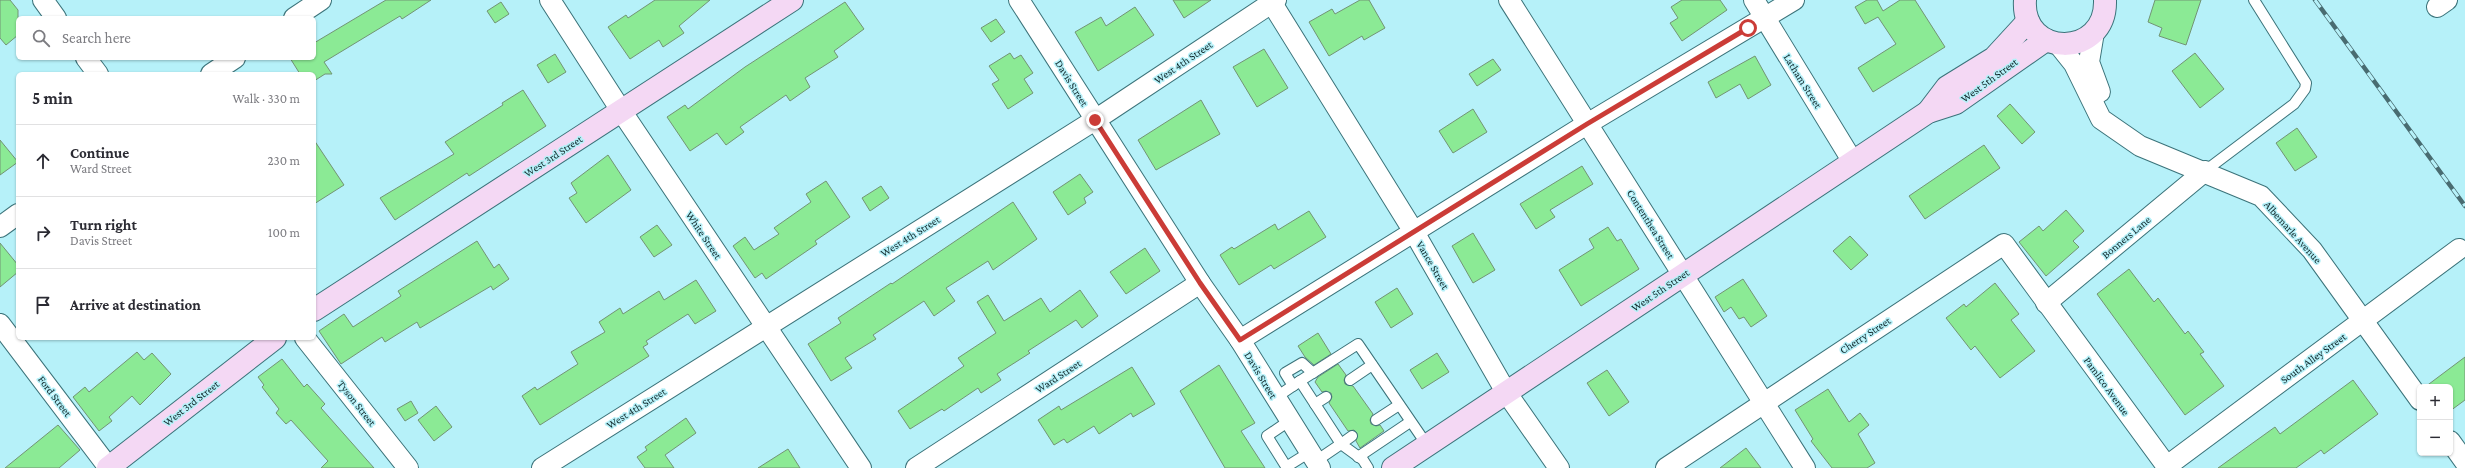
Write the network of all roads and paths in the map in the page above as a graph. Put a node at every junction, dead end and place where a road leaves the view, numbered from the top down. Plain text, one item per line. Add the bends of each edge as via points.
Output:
1 (42, 0) edge
2 (321, 0) edge
3 (550, 0) edge
4 (792, 0) edge
5 (1019, 0) edge
6 (1509, 0) edge
7 (1754, 0) edge
8 (1794, 0) edge
9 (2025, 0) edge
10 (2105, 0) edge
11 (2254, 0) edge
12 (1273, 1) edge
13 (54, 16) edge
14 (297, 16) edge
15 (1765, 18) junction
16 (2028, 21) junction
17 (2094, 32) junction
18 (2052, 42) junction
19 (88, 60) edge
20 (232, 60) edge
21 (96, 72) edge
22 (214, 72) edge
23 (622, 112) junction
24 (1928, 112) junction
25 (1095, 120) junction
26 (1587, 124) junction
27 (2115, 129) junction
28 (1854, 162) junction
29 (2205, 171) junction
30 (16, 215) edge
31 (0, 227) edge
32 (1414, 232) junction
33 (2459, 249) dead end
34 (1683, 275) junction
35 (1200, 283) junction
36 (2046, 303) junction
37 (316, 309) edge
38 (2363, 322) junction
39 (0, 324) edge
40 (766, 326) junction
41 (272, 340) edge
42 (307, 340) edge
43 (1240, 340) junction
44 (1372, 365) junction
45 (1313, 373) junction
46 (1350, 380) dead end
47 (1296, 384) junction
48 (1506, 392) junction
49 (2417, 396) edge
50 (1326, 397) dead end
51 (1275, 398) junction
52 (1762, 403) junction
53 (1315, 404) junction
54 (1399, 405) junction
55 (1376, 420) dead end
56 (1289, 421) junction
57 (1410, 422) junction
58 (1352, 436) dead end
59 (1341, 444) junction
60 (1427, 445) junction
61 (2453, 445) edge
62 (1358, 456) junction
63 (1315, 461) edge
64 (2465, 462) edge
65 (2167, 467) edge
66 (109, 468) edge
67 (408, 468) edge
68 (542, 468) edge
69 (861, 468) edge
70 (916, 468) edge
71 (1286, 468) edge
72 (1368, 468) edge
73 (1393, 468) edge
74 (1559, 468) edge
75 (1666, 468) edge
76 (1804, 468) edge

1 - 13 street
2 - 14 street
3 - 23 street, White Street
4 - 23 main road, West 3rd Street
5 - 25 street, Davis Street
6 - 26 street, Contenthea Street
7 - 15 street, Latham Street
8 - 15 street
9 - 16 main road
10 - 17 main road via 2101,22
11 - 29 lane via 2306,83 2305,89 2294,104
12 - 25 street, West 4th Street
12 - 32 street, Vance Street
15 - 26 street
15 - 28 street, Latham Street
16 - 18 main road via 2035,32
16 - 24 main road, West 5th Street via 1994,58 1948,87
17 - 18 main road via 2083,40 2071,44
17 - 27 street via 2089,62 2111,113
18 - 24 main road, West 5th Street via 1956,103
18 - 27 street, Albemarle Avenue via 2074,64 2101,119
19 - 21 street
20 - 22 street
23 - 37 main road, West 3rd Street
23 - 40 street, White Street
24 - 28 main road, West 5th Street
25 - 35 street, Davis Street
25 - 40 street, West 4th Street
26 - 32 street
26 - 34 street, Contenthea Street
27 - 29 street, Albemarle Avenue via 2140,146
28 - 34 main road, West 5th Street
29 - 36 street, Bonners Lane
29 - 38 street, Albemarle Avenue via 2261,196 2312,250
30 - 31 street
32 - 43 street
32 - 48 street, Vance Street
33 - 38 street, South Alley Street
34 - 48 main road, West 5th Street
34 - 52 street, Contenthea Street
35 - 43 street, Davis Street
35 - 70 street, Ward Street
36 - 52 street, Cherry Street via 2004,244
36 - 65 street, Pamlico Avenue
38 - 49 street, Albemarle Avenue
38 - 65 street, South Alley Street
39 - 66 street, Ford Street
40 - 68 street, West 4th Street
40 - 69 street, White Street
41 - 66 main road, West 3rd Street
42 - 67 street, Tyson Street
43 - 51 street, Davis Street
44 - 45 lane via 1358,344
44 - 46 lane
44 - 54 lane
45 - 47 lane
45 - 47 lane via 1302,363 1285,372
47 - 51 lane
47 - 53 lane
48 - 60 main road, West 5th Street
48 - 74 street, Vance Street
50 - 53 lane
51 - 56 street, Davis Street
52 - 75 street, Cherry Street
52 - 76 street, Contenthea Street
53 - 59 lane
54 - 55 lane
54 - 57 lane
56 - 63 street, Davis Street
56 - 71 lane via 1267,436
57 - 60 lane
57 - 62 lane
58 - 59 lane
59 - 62 lane
59 - 63 lane
60 - 73 main road, West 5th Street
61 - 64 street
62 - 72 lane
63 - 71 lane

